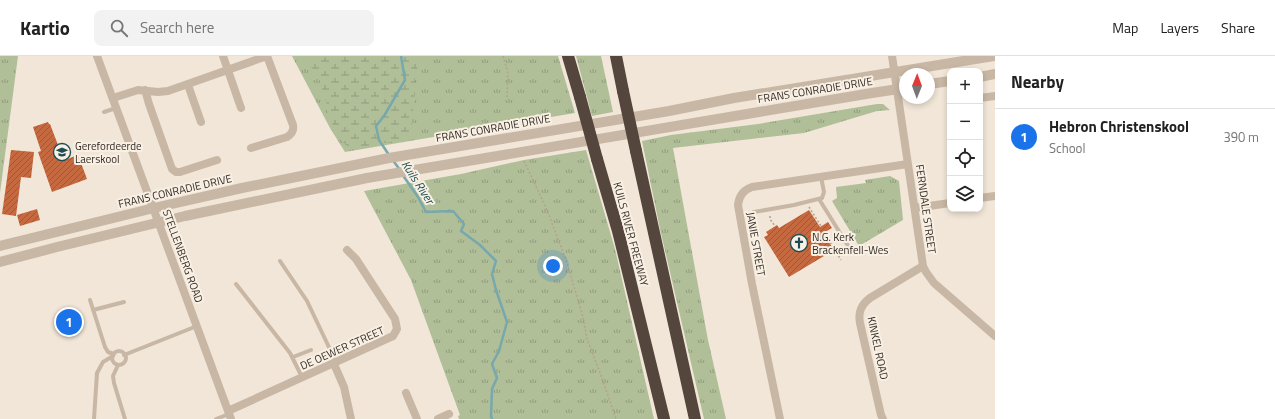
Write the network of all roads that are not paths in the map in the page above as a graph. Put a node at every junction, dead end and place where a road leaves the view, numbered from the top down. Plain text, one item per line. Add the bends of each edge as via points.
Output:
1 (97, 56) edge
2 (223, 56) edge
3 (267, 56) edge
4 (568, 56) edge
5 (616, 56) edge
6 (892, 56) edge
7 (994, 56) edge
8 (228, 71) junction
9 (895, 71) junction
10 (995, 74) edge
11 (983, 76) edge
12 (947, 81) edge
13 (899, 83) edge
14 (935, 83) edge
15 (188, 85) junction
16 (899, 89) edge
17 (145, 90) junction
18 (995, 96) edge
19 (113, 98) junction
20 (983, 98) edge
21 (902, 104) edge
22 (116, 108) junction
23 (241, 108) dead end
24 (104, 112) dead end
25 (201, 122) dead end
26 (252, 148) dead end
27 (217, 160) dead end
28 (908, 164) junction
29 (821, 176) junction
30 (995, 196) edge
31 (983, 198) edge
32 (819, 199) junction
33 (947, 203) edge
34 (154, 208) junction
35 (915, 208) junction
36 (754, 212) dead end
37 (159, 224) junction
38 (0, 246) edge
39 (850, 249) dead end
40 (347, 250) dead end
41 (280, 261) dead end
42 (0, 262) edge
43 (923, 266) junction
44 (236, 284) dead end
45 (90, 300) dead end
46 (124, 302) dead end
47 (94, 310) junction
48 (197, 326) junction
49 (995, 336) edge
50 (311, 350) dead end
51 (113, 355) junction
52 (124, 355) junction
53 (293, 358) junction
54 (335, 363) junction
55 (118, 365) junction
56 (302, 378) junction
57 (406, 393) dead end
58 (449, 414) dead end
59 (229, 415) edge
60 (94, 419) edge
61 (126, 419) edge
62 (216, 419) edge
63 (351, 419) edge
64 (417, 419) edge
65 (438, 419) edge
66 (664, 419) edge
67 (695, 419) edge
68 (780, 419) edge
69 (883, 419) edge

1 - 19 street, STELLENBERG ROAD
2 - 8 street
3 - 8 street
3 - 26 street via 293,130 287,137
4 - 66 highway, KUILS RIVER FREEWAY, bridge via 618,231
5 - 67 highway, KUILS RIVER FREEWAY, bridge
6 - 9 street, FERNDALE STREET
7 - 9 street, FRANS CONRADIE DRIVE
8 - 15 street
8 - 23 street
9 - 13 street, FERNDALE STREET
9 - 34 street, FRANS CONRADIE DRIVE via 407,155
10 - 11 street
12 - 14 street
15 - 17 street via 160,92
15 - 25 street
16 - 37 street, FRANS CONRADIE DRIVE via 378,176
17 - 19 street via 132,91
17 - 27 street via 172,170 180,172
18 - 20 street
19 - 22 street, STELLENBERG ROAD
21 - 28 street, FERNDALE STREET
22 - 24 lane
22 - 34 street, STELLENBERG ROAD
28 - 29 street, JANIE STREET
28 - 35 street, FERNDALE STREET
29 - 32 lane via 824,192
29 - 68 street, JANIE STREET via 752,187 743,192 738,202
30 - 31 street
32 - 36 lane
32 - 39 lane
33 - 35 street
34 - 37 street, STELLENBERG ROAD
34 - 38 street, FRANS CONRADIE DRIVE
35 - 43 street, FERNDALE STREET
37 - 42 street, FRANS CONRADIE DRIVE
37 - 48 street, STELLENBERG ROAD
40 - 54 street, DE OEWER STREET via 356,259 395,319 397,329 392,338
41 - 54 lane via 307,301
43 - 49 street, FERNDALE STREET via 934,283
43 - 69 street, KINKEL ROAD via 870,298 863,304 859,313
44 - 53 lane
45 - 47 lane
46 - 47 lane
47 - 51 lane via 105,347
48 - 52 lane
48 - 59 street, STELLENBERG ROAD
50 - 53 lane
51 - 52 lane via 120,352
51 - 55 lane via 113,362
51 - 60 lane via 103,362 97,373
52 - 55 lane via 124,363
53 - 56 lane
54 - 56 street, DE OEWER STREET
54 - 63 street via 344,387
55 - 61 lane via 113,376 114,383
56 - 59 street, DE OEWER STREET
57 - 64 street
58 - 65 street
59 - 62 lane

